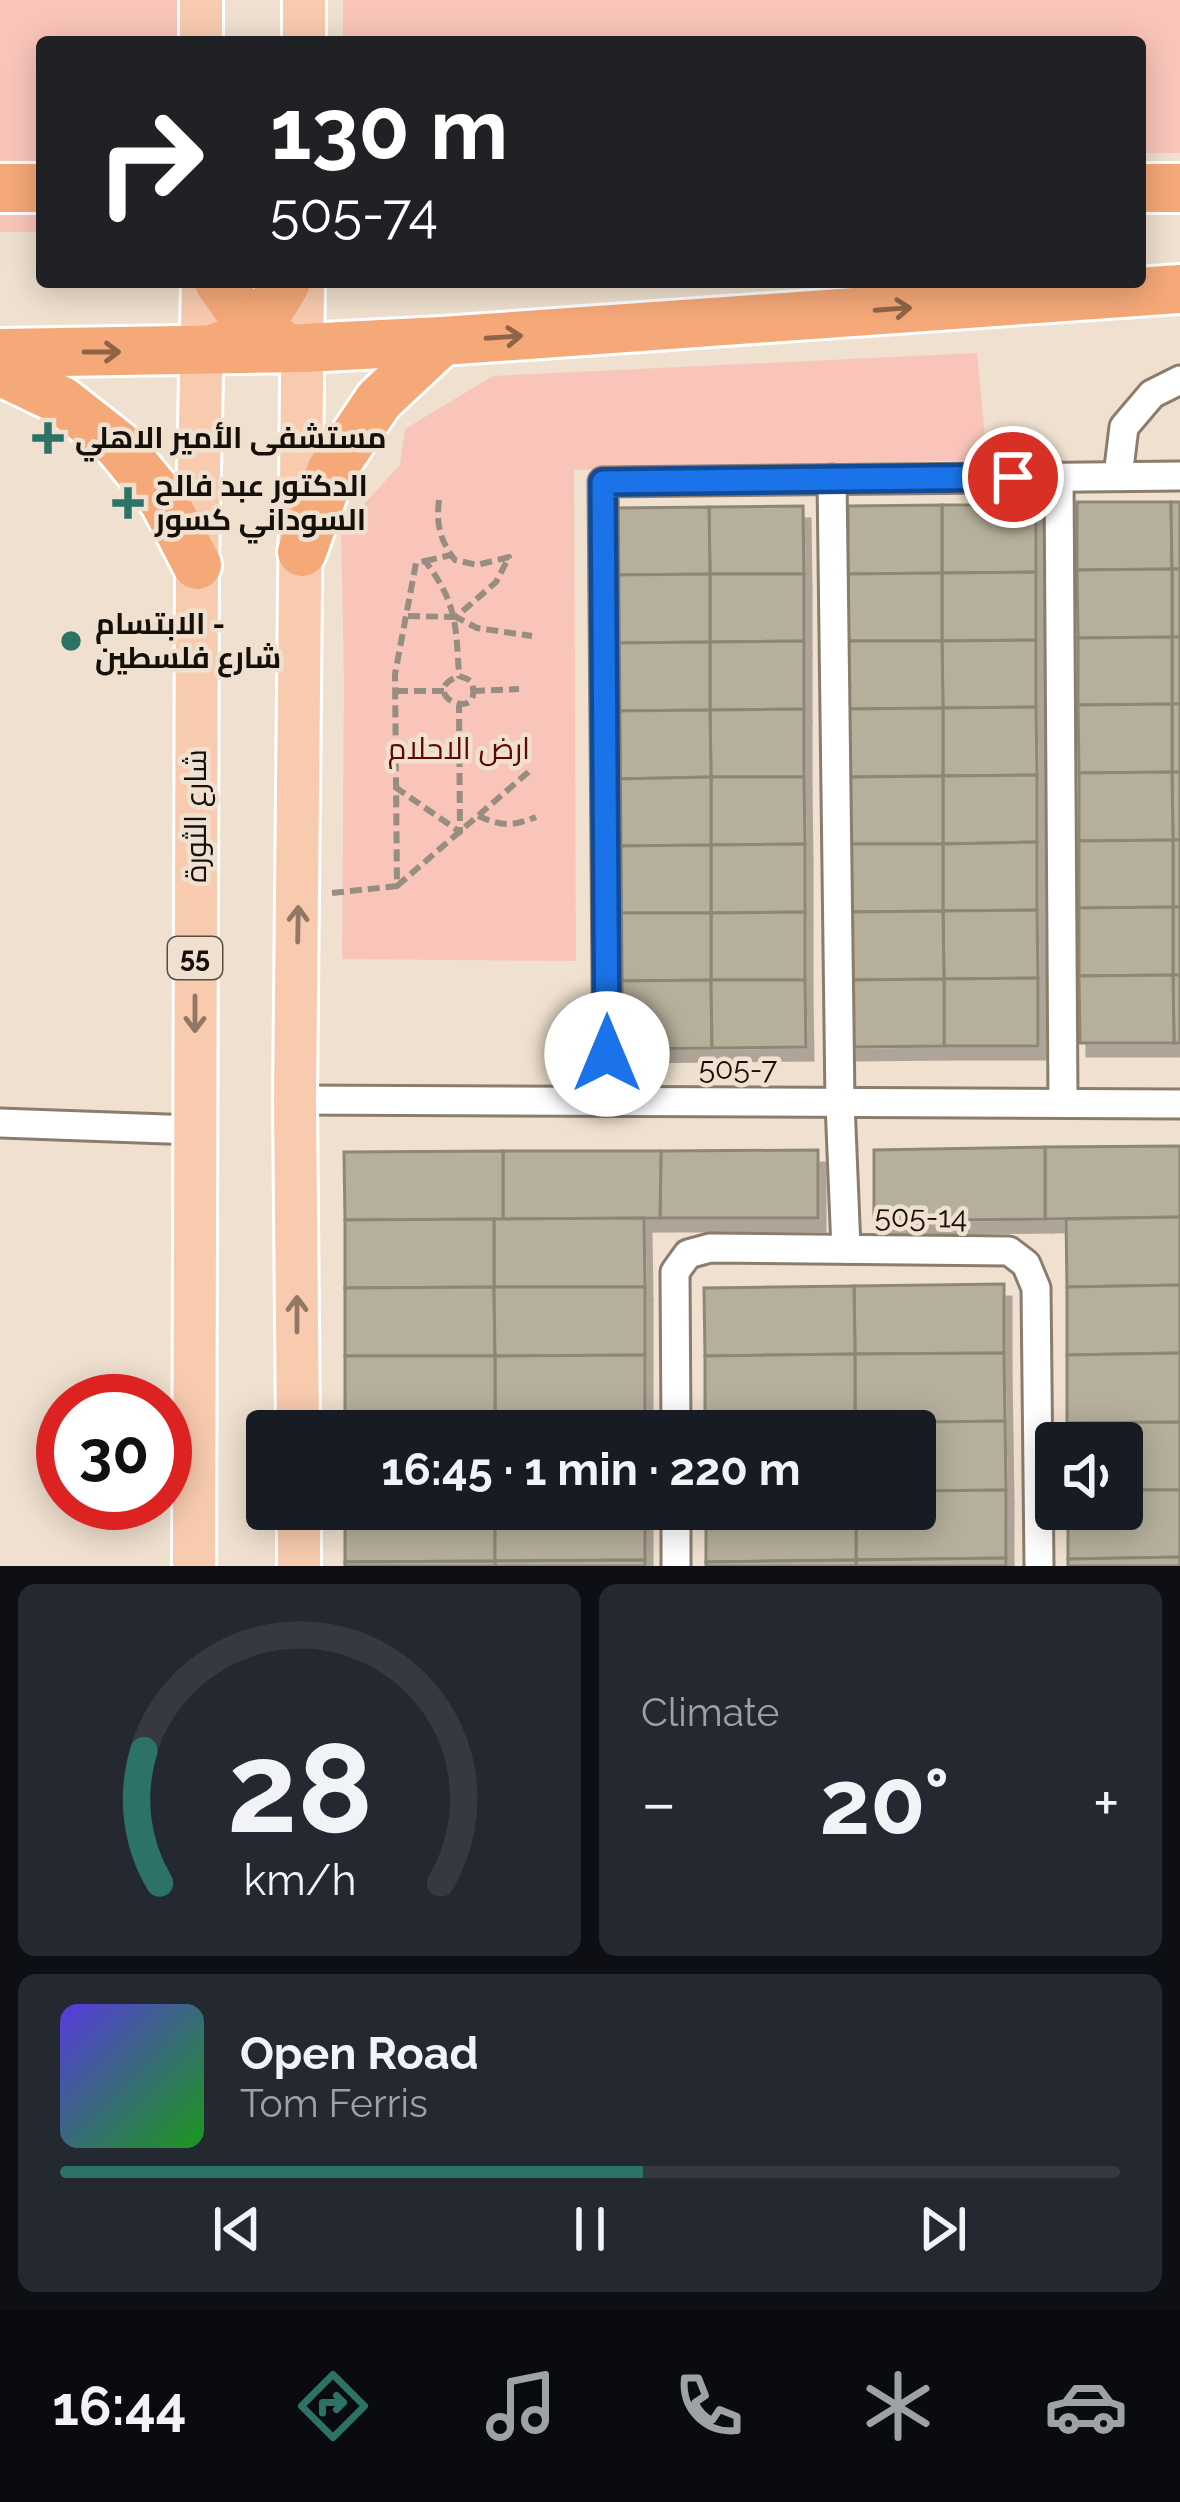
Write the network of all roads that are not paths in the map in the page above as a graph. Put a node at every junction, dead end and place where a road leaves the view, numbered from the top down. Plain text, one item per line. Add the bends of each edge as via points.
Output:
1 (201, 0) edge
2 (304, 0) edge
3 (201, 36) edge
4 (304, 36) edge
5 (0, 188) edge
6 (36, 188) edge
7 (1146, 188) edge
8 (1180, 188) edge
9 (1180, 289) edge
10 (253, 314) edge
11 (442, 341) junction
12 (0, 352) edge
13 (0, 371) edge
14 (1180, 380) edge
15 (1118, 476) junction
16 (1180, 476) edge
17 (1058, 477) junction
18 (832, 479) junction
19 (302, 552) junction
20 (196, 565) junction
21 (295, 1100) junction
22 (608, 1101) junction
23 (840, 1102) junction
24 (1063, 1103) junction
25 (1180, 1104) edge
26 (0, 1123) edge
27 (194, 1130) junction
28 (846, 1249) junction
29 (298, 1410) edge
30 (676, 1410) edge
31 (298, 1530) edge
32 (676, 1530) edge
33 (194, 1566) edge
34 (299, 1566) edge
35 (676, 1566) edge
36 (1040, 1566) edge

1 - 3 main road
2 - 4 main road
5 - 6 highway
7 - 8 highway
11 -> 9 highway
10 - 11 highway
12 -> 10 highway
10 - 19 main road
10 - 20 main road, شارع الثورة / 55
11 - 19 highway via 379,400 332,471
13 - 20 highway via 62,401 118,445 164,501
14 - 15 street via 1152,394 1124,427
15 - 16 street
15 - 17 street
17 - 18 street
17 - 24 street
18 - 22 street via 603,482
18 - 23 street
21 -> 19 main road
20 -> 27 main road, شارع الثورة / 55
21 - 22 street, 505-7
29 -> 21 main road
22 - 23 street, 505-7
23 - 24 street, 505-7
23 - 28 street
24 - 25 street, 505-7
26 - 27 street
27 - 33 main road, شارع الثورة / 55
28 - 30 street, 505-14 via 688,1254 675,1272
28 - 36 street, 505-14 via 1009,1251 1026,1264 1036,1288
31 - 34 main road
32 - 35 street

